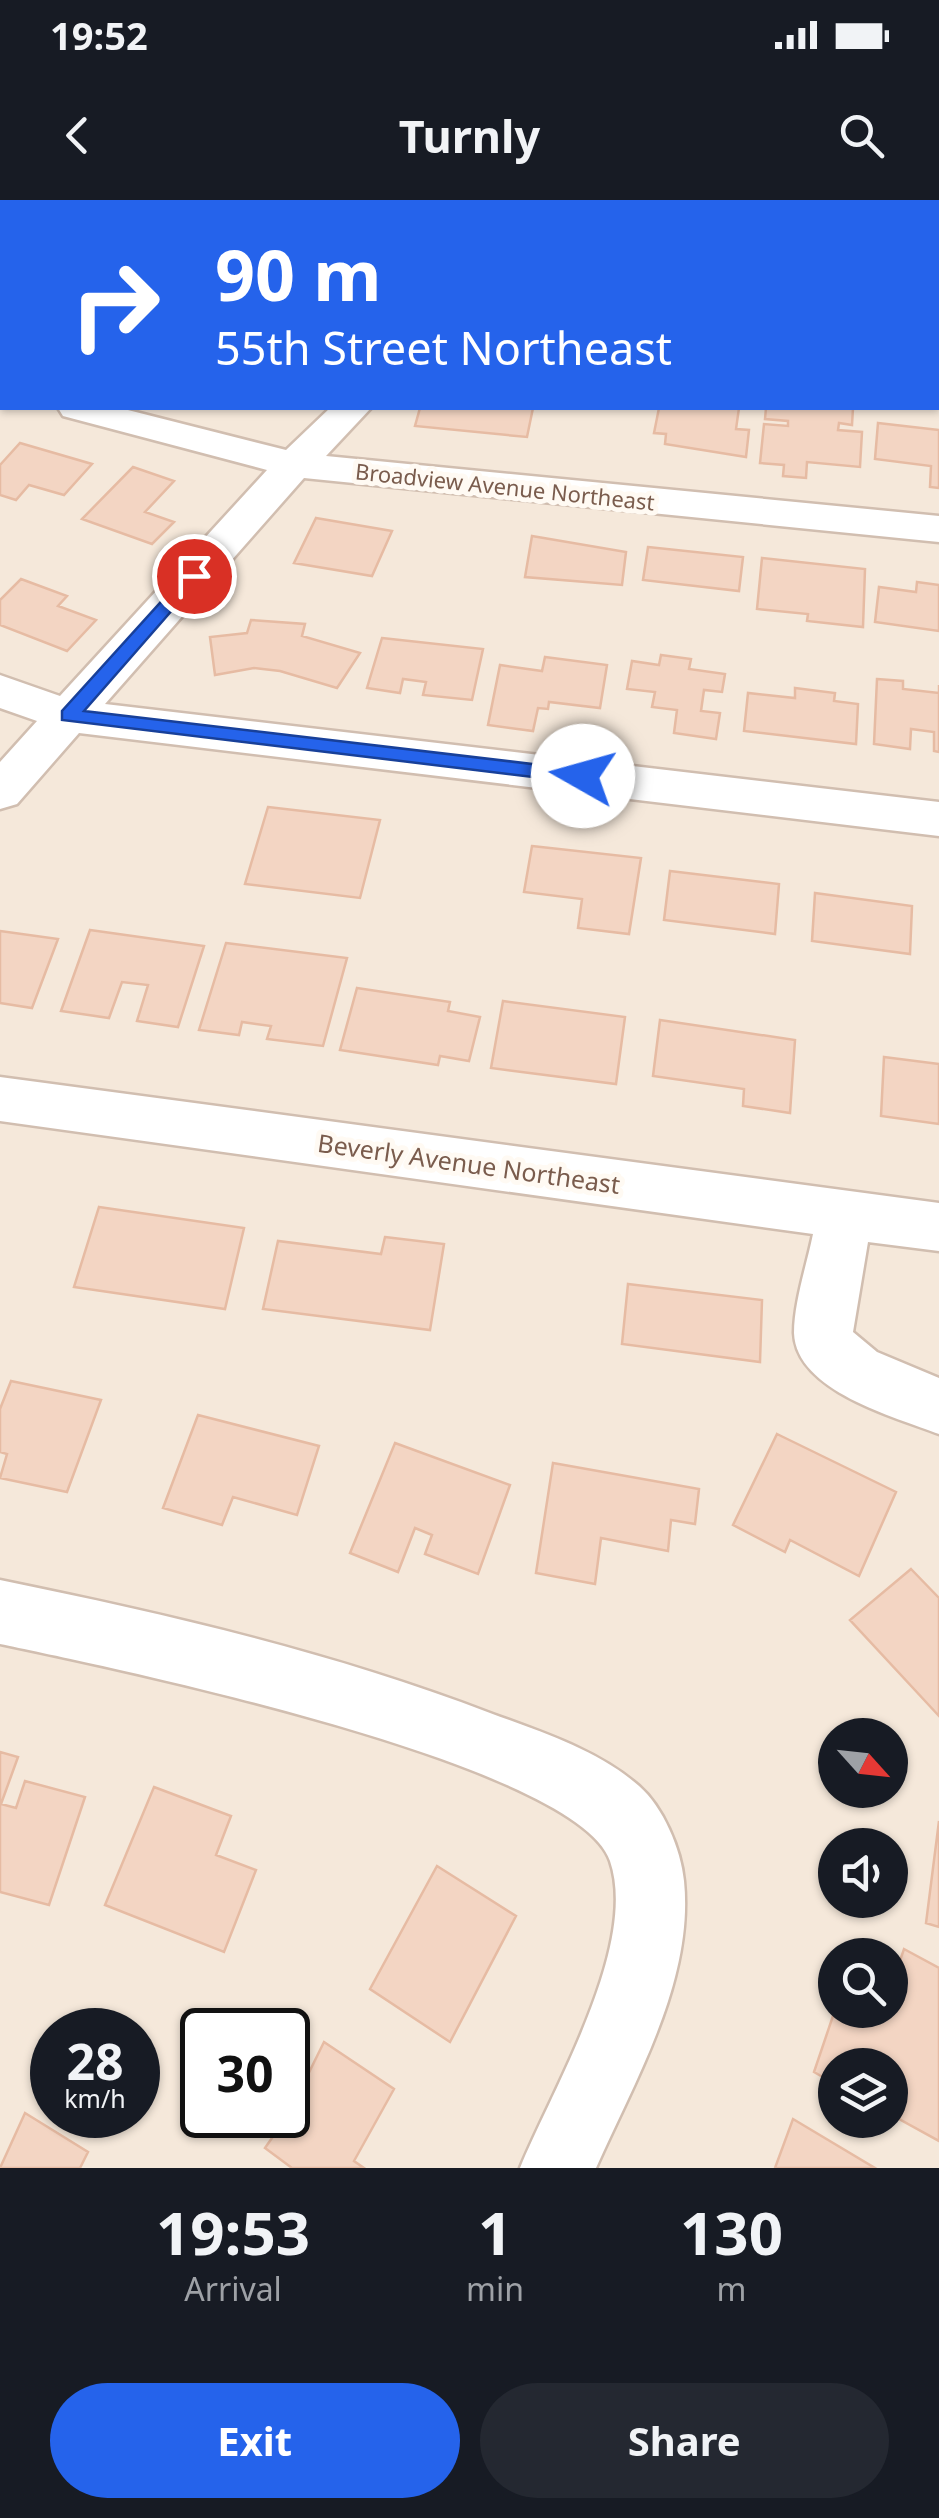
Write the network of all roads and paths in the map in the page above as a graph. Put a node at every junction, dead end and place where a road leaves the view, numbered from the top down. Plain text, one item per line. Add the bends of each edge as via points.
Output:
1 (85, 410) edge
2 (350, 410) edge
3 (294, 465) junction
4 (939, 529) edge
5 (0, 691) edge
6 (68, 716) junction
7 (0, 792) edge
8 (939, 818) edge
9 (0, 1098) edge
10 (845, 1214) junction
11 (939, 1227) edge
12 (939, 1406) edge
13 (0, 1612) edge
14 (558, 2168) edge

1 - 3 street, Broadview Avenue Northeast
2 - 3 street
3 - 4 street, Broadview Avenue Northeast
3 - 6 street
5 - 6 street
6 - 7 street
6 - 8 street
9 - 10 street, Beverly Avenue Northeast
10 - 11 street, Beverly Avenue Northeast
10 - 12 street via 823,1335 828,1353
13 - 14 street via 180,1648 350,1694 511,1754 598,1798 631,1828 649,1879 647,1937

